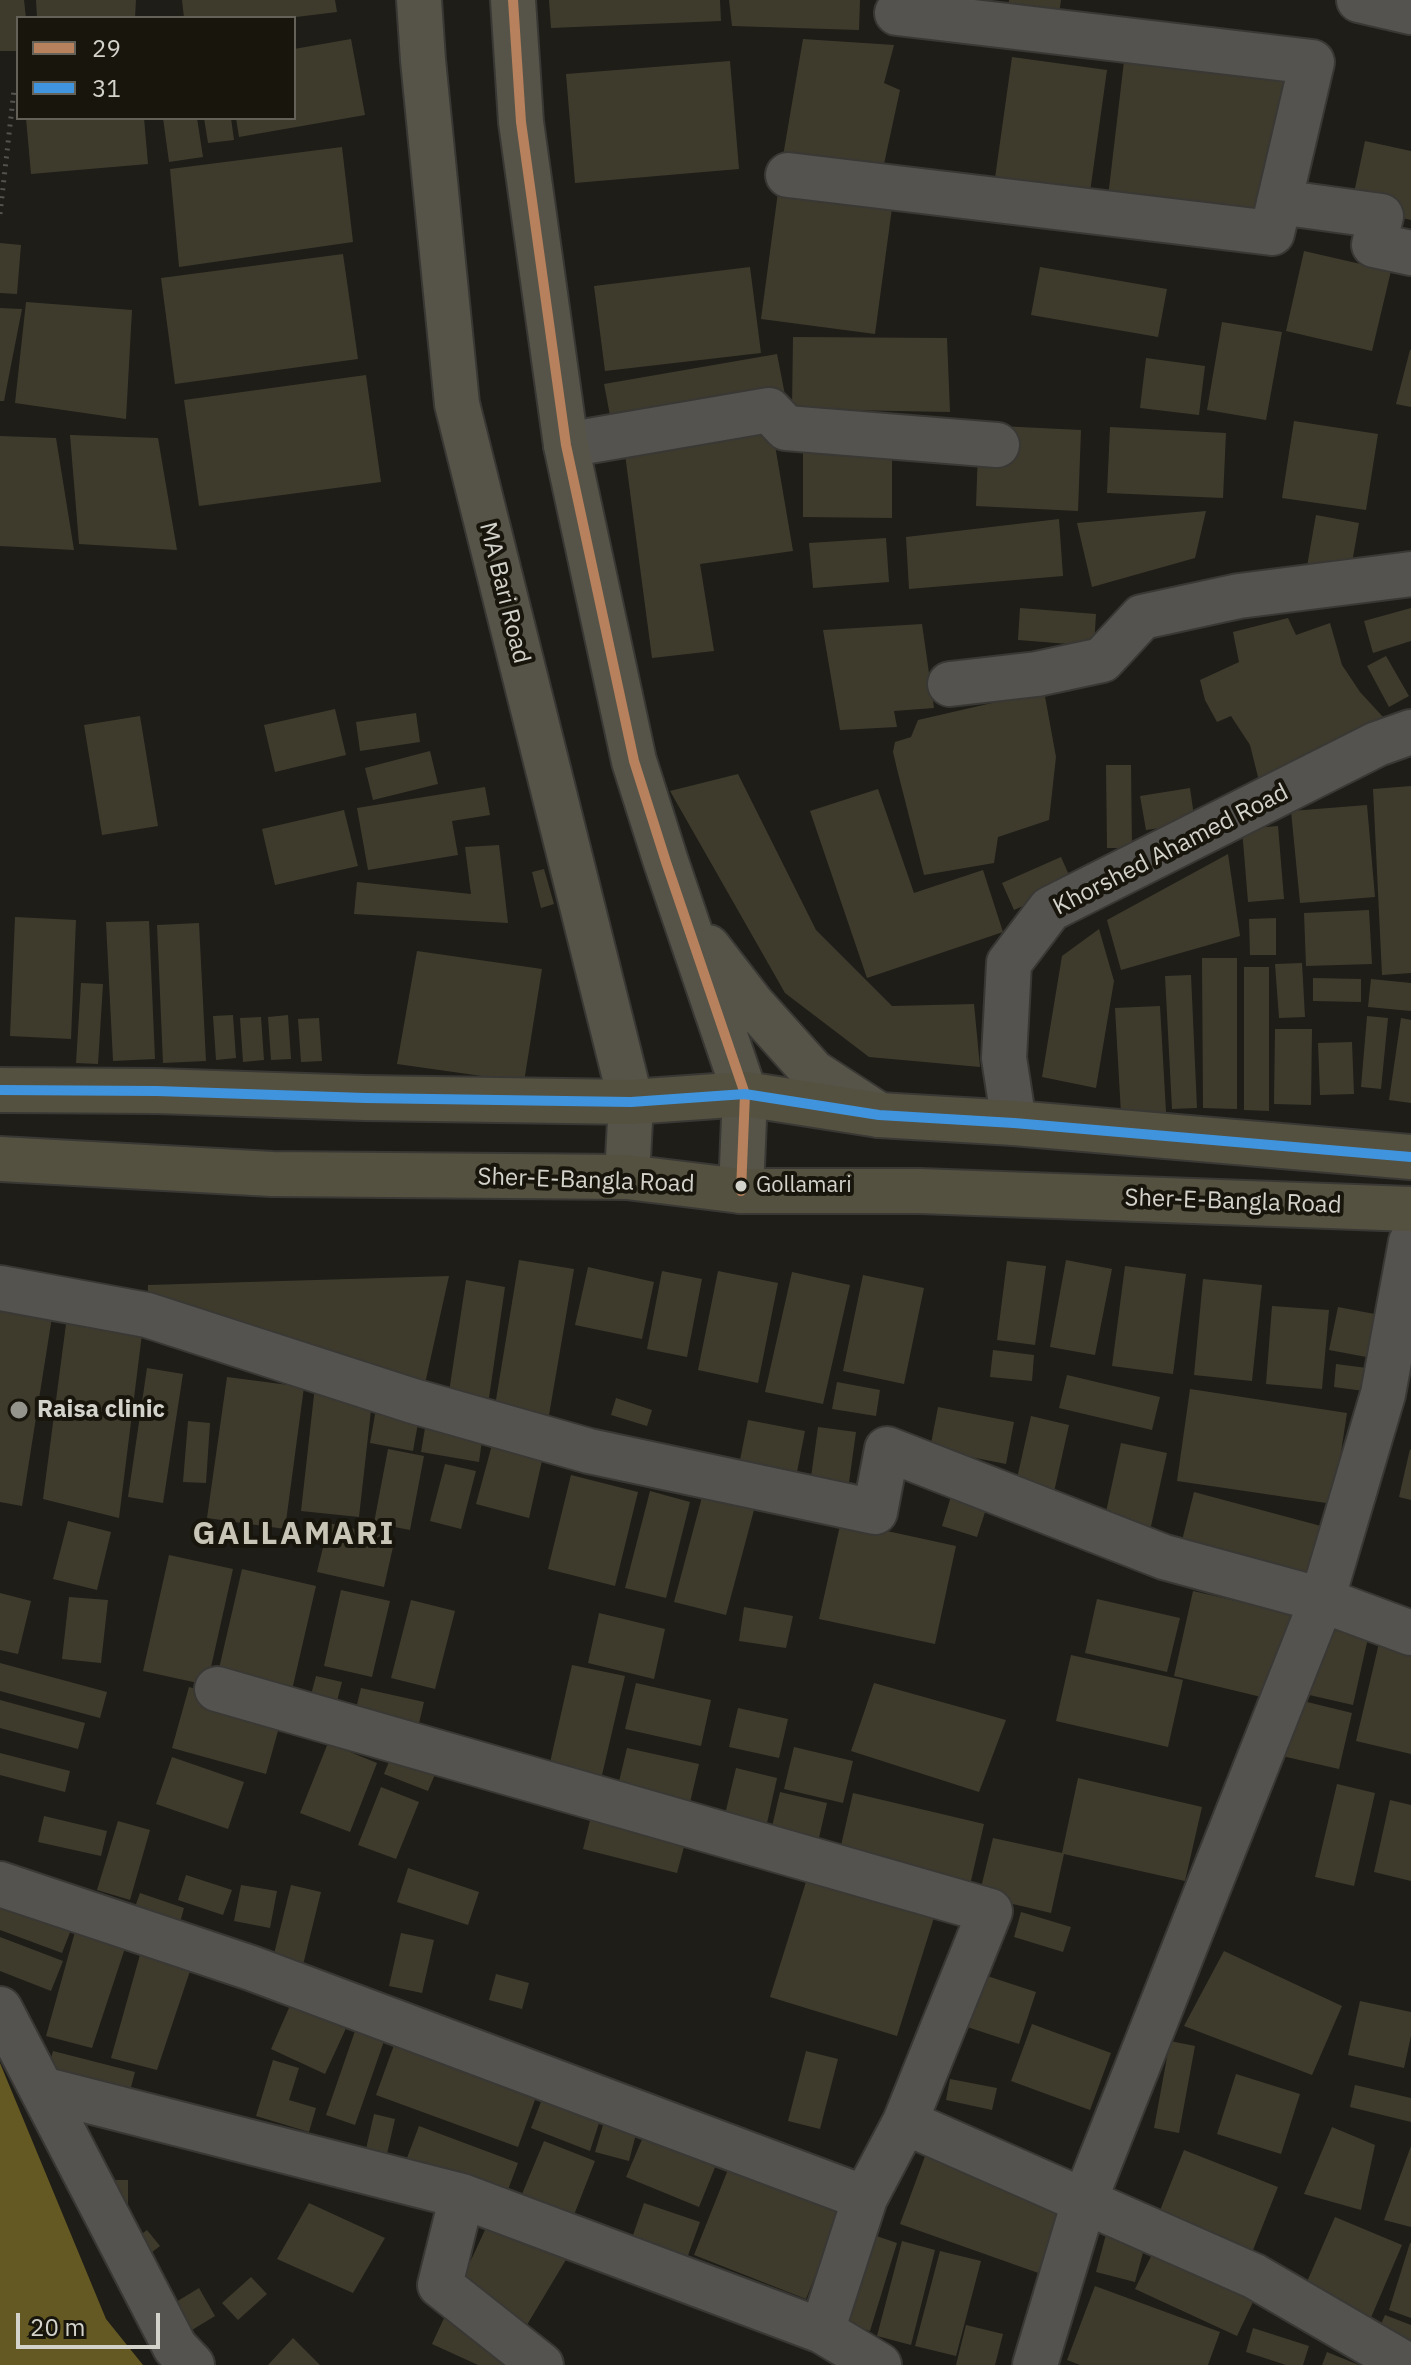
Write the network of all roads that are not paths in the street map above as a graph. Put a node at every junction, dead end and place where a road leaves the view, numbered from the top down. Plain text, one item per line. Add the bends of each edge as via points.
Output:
1 (419, 0) edge
2 (513, 0) edge
3 (1359, 0) edge
4 (1411, 12) edge
5 (897, 13) dead end
6 (788, 175) dead end
7 (1279, 202) junction
8 (1411, 253) edge
9 (566, 445) junction
10 (997, 445) dead end
11 (1411, 574) edge
12 (950, 684) dead end
13 (1411, 732) edge
14 (685, 916) junction
15 (0, 1090) edge
16 (745, 1094) junction
17 (631, 1102) junction
18 (879, 1115) junction
19 (1014, 1123) junction
20 (1411, 1157) edge
21 (0, 1159) edge
22 (627, 1177) junction
23 (741, 1191) junction
24 (1411, 1209) edge
25 (1411, 1242) edge
26 (0, 1288) edge
27 (1322, 1600) junction
28 (1411, 1633) edge
29 (217, 1689) dead end
30 (0, 1884) edge
31 (0, 2009) edge
32 (42, 2089) junction
33 (905, 2122) junction
34 (462, 2196) junction
35 (865, 2198) junction
36 (1084, 2202) junction
37 (822, 2331) junction
38 (192, 2365) edge
39 (541, 2365) edge
40 (879, 2365) edge
41 (1035, 2365) edge
42 (1407, 2365) edge

1 - 17 main road, MA Bari Road via 457,404
2 - 9 main road via 521,122
3 - 4 street
5 - 7 street via 1312,62
6 - 7 street via 1272,233
7 - 8 street via 1381,216 1374,245
9 - 10 street via 769,410 786,428
9 - 14 main road via 634,761
11 - 12 street via 1239,596 1142,617 1102,660
13 - 19 street, Khorshed Ahamed Road via 1377,744 1050,909 1009,963 1004,1058
14 - 16 main road
14 - 18 main road via 752,1004 813,1072
15 - 17 highway
16 - 17 highway
16 - 18 highway
16 - 23 main road
17 - 22 main road, MA Bari Road
18 - 19 highway
19 - 20 highway
21 - 22 highway, Sher-E-Bangla Road via 272,1174
22 - 23 highway, Sher-E-Bangla Road
23 - 24 highway, Sher-E-Bangla Road via 920,1191
25 - 27 street via 1383,1394
26 - 27 street via 127,1310 589,1451 875,1512 887,1449 1164,1557
27 - 28 street
27 - 36 street
29 - 33 street via 990,1911
30 - 35 street via 251,1968
31 - 32 street
32 - 34 street
32 - 38 street via 175,2347
33 - 35 street
33 - 36 street
34 - 37 street
34 - 39 street via 440,2285
35 - 37 street
36 - 41 street
36 - 42 street via 1254,2276
37 - 40 street

